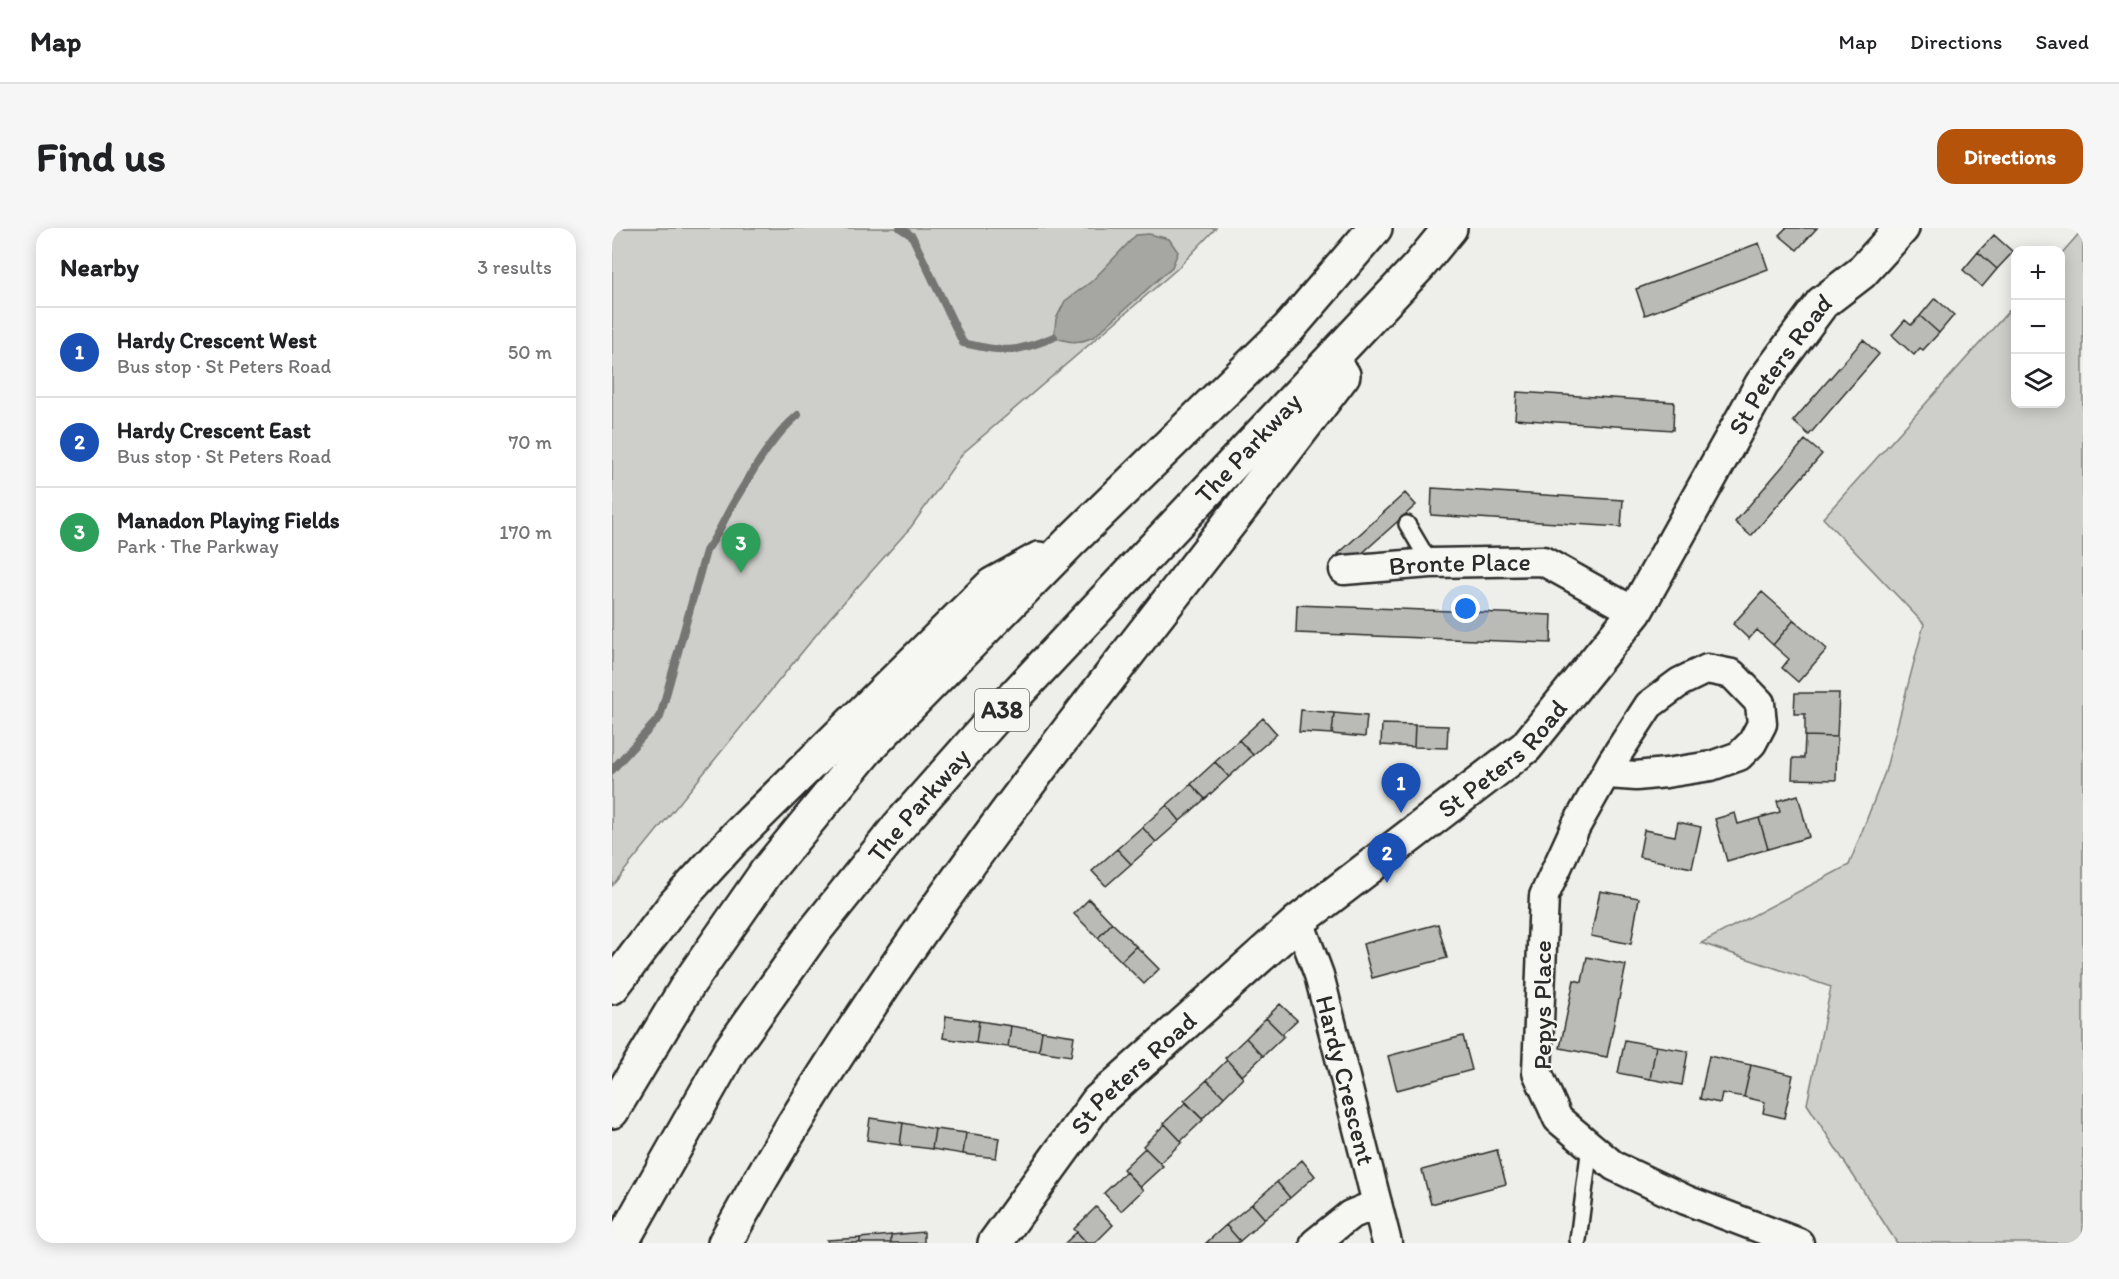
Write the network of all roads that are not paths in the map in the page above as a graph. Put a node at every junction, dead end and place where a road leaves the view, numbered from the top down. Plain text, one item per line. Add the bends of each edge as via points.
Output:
1 (1375, 228) edge
2 (1450, 228) edge
3 (1454, 228) edge
4 (1902, 228) edge
5 (1407, 524) dead end
6 (1070, 542) junction
7 (1430, 563) junction
8 (1344, 570) dead end
9 (1635, 612) junction
10 (1608, 774) junction
11 (1299, 921) junction
12 (612, 987) edge
13 (612, 1111) edge
14 (1590, 1146) junction
15 (1377, 1204) junction
16 (1578, 1240) dead end
17 (621, 1243) edge
18 (724, 1243) edge
19 (995, 1243) edge
20 (1314, 1243) edge
21 (1387, 1243) edge
22 (1799, 1243) edge

1 - 6 main road, A38 via 1289,328
2 - 17 main road, The Parkway / A38 via 1418,267 1006,705 898,827 814,932 731,1049
3 - 18 main road, A38 via 978,849 833,1063
4 - 9 main road, St Peters Road via 1861,273 1822,303 1762,384
5 - 7 lane
6 - 12 main road, A38 via 992,585 737,836 675,904
6 - 13 main road, A38 via 868,748 767,871 689,983
7 - 8 street, Bronte Place
7 - 9 street, Bronte Place via 1543,561
9 - 11 main road, St Peters Road via 1526,747
10 - 10 street, Pepys Place via 1649,705 1680,682 1707,669 1732,674 1760,703 1762,724 1739,756 1711,766 1666,773
10 - 14 street, Pepys Place via 1576,826 1544,896 1537,1072 1558,1119
11 - 15 street, Hardy Crescent via 1319,975
11 - 19 main road, St Peters Road via 1098,1101
14 - 16 lane
14 - 22 street, Pepys Place via 1614,1166 1676,1195
15 - 20 street via 1350,1215
15 - 21 street, Hardy Crescent

